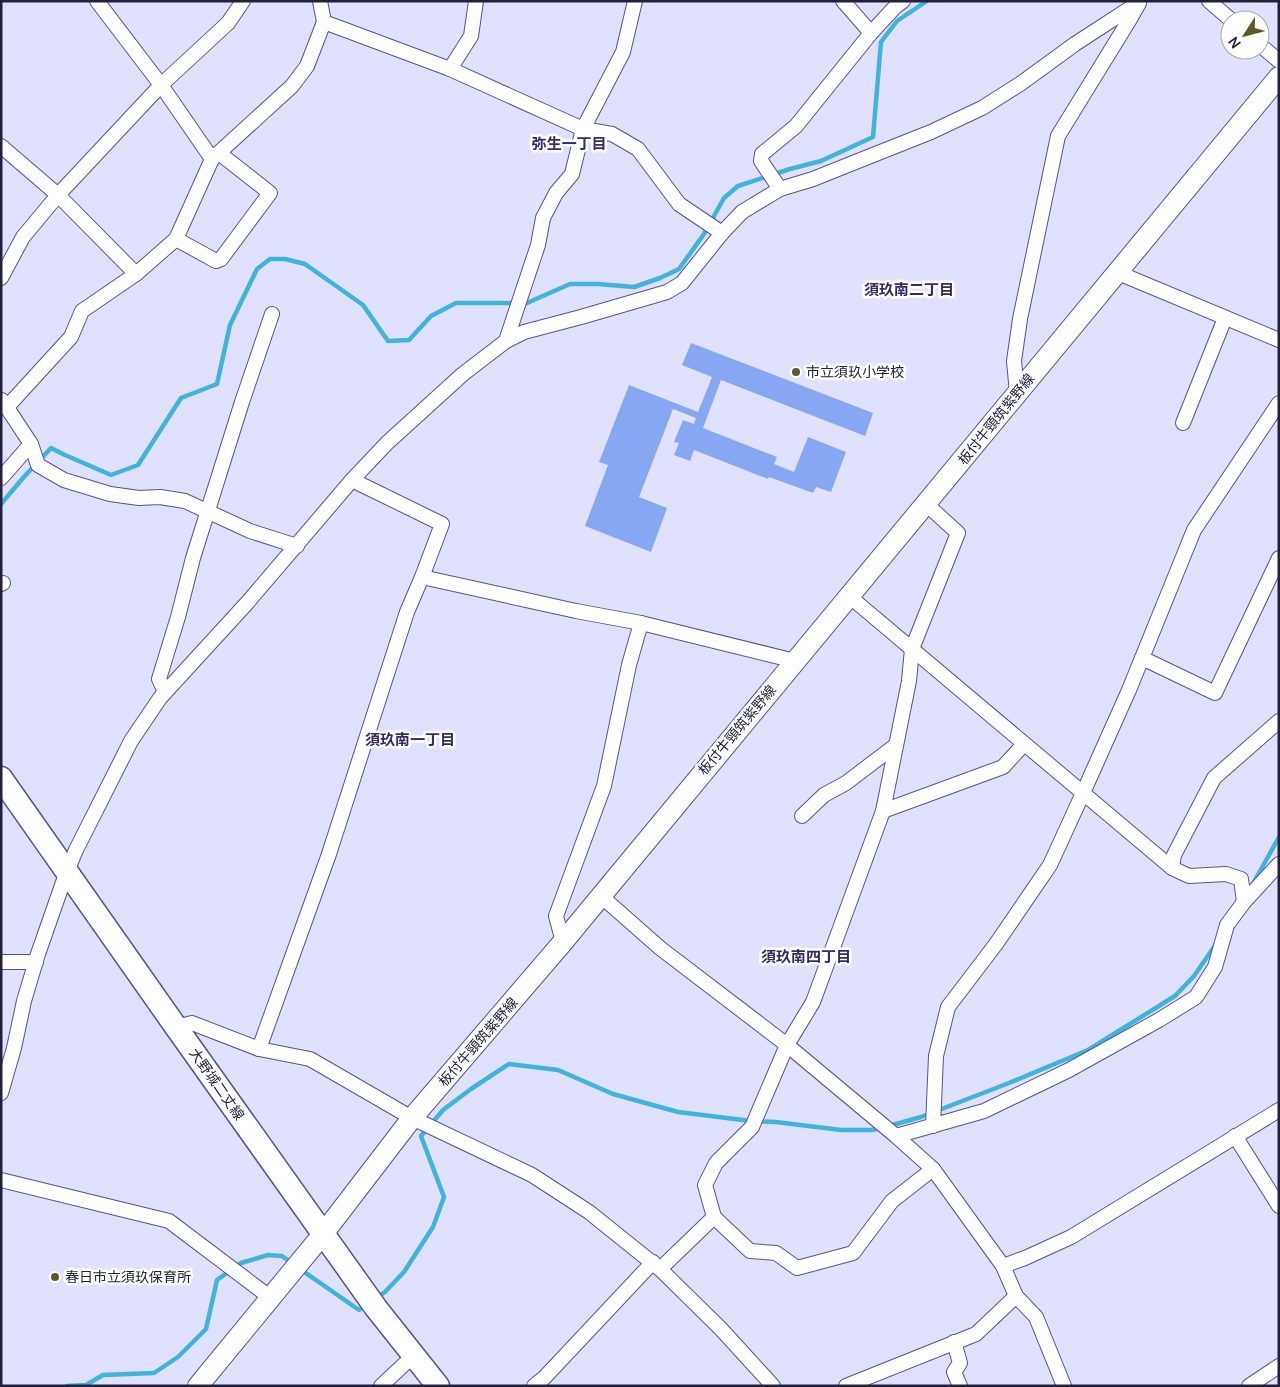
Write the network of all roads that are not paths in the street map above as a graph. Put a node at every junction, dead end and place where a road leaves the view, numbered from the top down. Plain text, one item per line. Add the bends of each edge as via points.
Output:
1 (97, 1) edge
2 (243, 1) edge
3 (320, 1) edge
4 (476, 1) edge
5 (635, 1) edge
6 (843, 1) edge
7 (903, 1) edge
8 (1209, 1) edge
9 (1140, 2) edge
10 (1220, 10) edge
11 (324, 22) junction
12 (871, 33) junction
13 (450, 70) junction
14 (1279, 77) edge
15 (161, 85) junction
16 (583, 129) junction
17 (1, 146) edge
18 (216, 156) junction
19 (777, 184) junction
20 (58, 195) junction
21 (722, 233) junction
22 (176, 239) junction
23 (1116, 272) junction
24 (136, 274) junction
25 (1, 278) edge
26 (272, 314) dead end
27 (1225, 318) junction
28 (1279, 340) edge
29 (506, 341) junction
30 (1017, 393) junction
31 (1279, 403) edge
32 (4, 404) edge
33 (1184, 423) dead end
34 (31, 444) junction
35 (1, 478) edge
36 (352, 480) junction
37 (926, 504) junction
38 (209, 512) junction
39 (297, 546) junction
40 (1279, 558) edge
41 (422, 578) junction
42 (849, 596) junction
43 (641, 623) junction
44 (912, 649) junction
45 (1142, 658) junction
46 (795, 661) junction
47 (165, 692) junction
48 (1279, 721) edge
49 (896, 744) junction
50 (1024, 744) junction
51 (1, 778) edge
52 (1083, 793) junction
53 (883, 811) junction
54 (802, 816) dead end
55 (1279, 864) edge
56 (1172, 868) junction
57 (67, 871) junction
58 (600, 896) junction
59 (1244, 902) junction
60 (563, 942) junction
61 (1, 962) edge
62 (36, 962) junction
63 (176, 1027) junction
64 (787, 1045) junction
65 (259, 1049) junction
66 (1, 1093) edge
67 (1279, 1110) edge
68 (412, 1118) junction
69 (933, 1126) junction
70 (896, 1136) junction
71 (1235, 1136) junction
72 (933, 1169) junction
73 (1, 1180) edge
74 (1279, 1206) edge
75 (714, 1217) junction
76 (323, 1234) junction
77 (657, 1266) junction
78 (1003, 1266) junction
79 (1016, 1296) junction
80 (271, 1298) junction
81 (954, 1342) junction
82 (413, 1356) junction
83 (1279, 1366) edge
84 (198, 1386) edge
85 (381, 1386) edge
86 (438, 1386) edge
87 (534, 1386) edge
88 (773, 1386) edge
89 (846, 1386) edge
90 (960, 1386) edge
91 (1064, 1386) edge
92 (1249, 1386) edge

1 - 15 street
2 - 15 street via 228,23
3 - 11 street
4 - 13 street via 471,36
5 - 16 street via 623,52
6 - 12 street
7 - 12 street
8 - 10 street
9 - 19 street via 982,108 813,179
9 - 30 street via 1058,136 1020,319 1014,361
11 - 13 street
11 - 18 street via 307,66 292,86
12 - 19 street via 796,126 762,154 761,161
13 - 16 street
14 - 23 main road, 板付牛頸筑紫野線
15 - 18 street
15 - 20 street
16 - 21 street via 612,134 638,149 679,204
16 - 29 street via 572,174 556,193 544,218
17 - 20 street
18 - 22 street
18 - 22 street via 270,193 222,259 216,261
19 - 21 street
20 - 24 street
20 - 25 street via 23,237
21 - 29 street via 682,283 667,292 524,332
22 - 24 street
23 - 27 street
23 - 30 main road, 板付牛頸筑紫野線
24 - 32 street via 82,311 71,337
26 - 38 street
27 - 28 street
27 - 33 street
29 - 36 street via 463,374 387,443
30 - 37 main road, 板付牛頸筑紫野線
31 - 45 street via 1194,530
32 - 34 street
34 - 35 street
34 - 38 street via 38,465 64,480 110,494 185,501
36 - 39 street
36 - 41 street via 442,524
37 - 42 main road, 板付牛頸筑紫野線
37 - 44 street via 958,533
38 - 39 street via 250,531
38 - 47 street via 159,679
39 - 47 street
40 - 45 street via 1216,693
41 - 43 street
41 - 65 street via 407,612 329,854
42 - 44 street
42 - 46 main road, 板付牛頸筑紫野線
43 - 46 street
43 - 60 street via 604,786 556,916
44 - 49 street
44 - 50 street
45 - 52 street
46 - 58 main road, 板付牛頸筑紫野線
47 - 57 street via 131,741
48 - 56 street via 1214,778 1174,855
49 - 53 street
49 - 54 street via 846,783 824,795
50 - 52 street
50 - 53 street via 1003,767
51 - 57 main road, 大野城二丈線
52 - 56 street
52 - 69 street via 1050,865 948,1007 936,1056
53 - 64 street via 812,1002
55 - 59 street
56 - 59 street via 1189,876 1226,874 1241,879
57 - 62 street
57 - 63 main road, 大野城二丈線
58 - 60 main road, 板付牛頸筑紫野線
58 - 64 street via 660,948
59 - 69 street via 1227,925 1215,967 1196,997 1069,1070 984,1111
60 - 68 main road, 板付牛頸筑紫野線
61 - 62 street
62 - 66 street
63 - 65 street via 192,1023
63 - 76 main road, 大野城二丈線
64 - 70 street
64 - 75 street via 752,1127 716,1163 706,1185
65 - 68 street via 310,1059
67 - 71 street
68 - 76 main road, 板付牛頸筑紫野線
68 - 77 street via 532,1175 589,1212
69 - 70 street
70 - 72 street
71 - 74 street
71 - 78 street via 1071,1236
72 - 75 street via 892,1201 853,1252 797,1268 776,1253 750,1251
72 - 78 street
73 - 80 street via 169,1221
75 - 77 street
76 - 80 main road, 板付牛頸筑紫野線
76 - 82 main road, 大野城二丈線
77 - 87 street
77 - 88 street via 721,1328
78 - 79 street
79 - 81 street via 976,1334
79 - 91 street via 1036,1317
80 - 84 main road, 板付牛頸筑紫野線
81 - 89 street
81 - 90 street via 960,1363 954,1372
82 - 85 street
82 - 86 main road, 大野城二丈線
83 - 92 street

